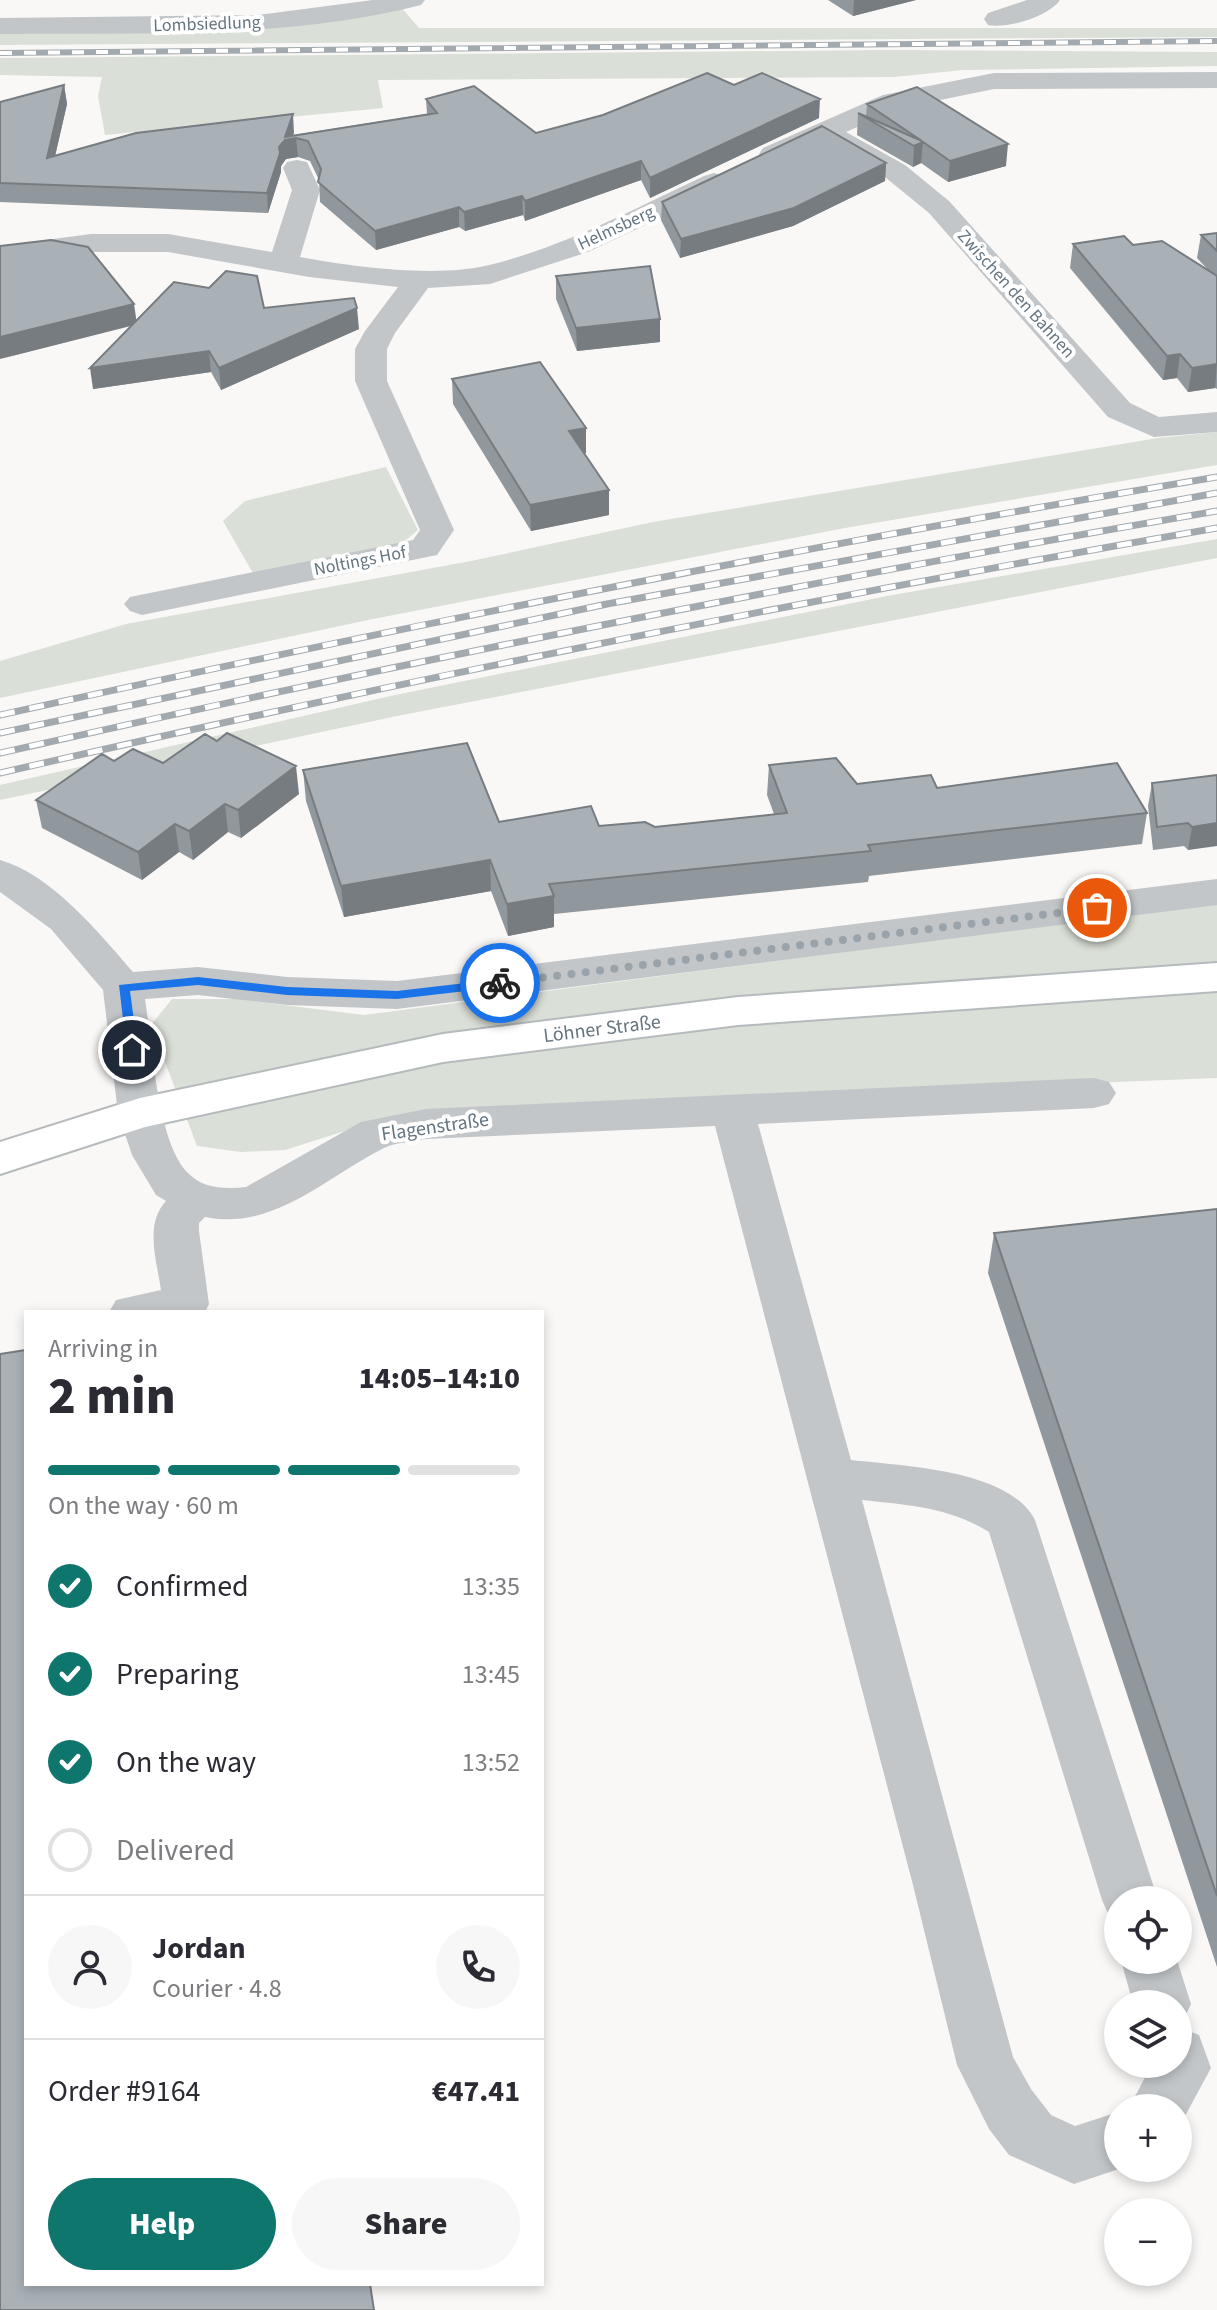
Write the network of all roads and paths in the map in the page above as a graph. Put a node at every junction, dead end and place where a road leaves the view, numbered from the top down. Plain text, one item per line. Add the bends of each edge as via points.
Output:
1 (412, 0) edge
2 (1047, 0) edge
3 (997, 19) dead end
4 (0, 26) edge
5 (1217, 80) edge
6 (822, 130) junction
7 (297, 168) dead end
8 (0, 255) edge
9 (283, 264) junction
10 (419, 280) junction
11 (1217, 422) edge
12 (142, 604) dead end
13 (0, 873) edge
14 (1217, 892) edge
15 (1217, 977) edge
16 (123, 987) junction
17 (1094, 1093) dead end
18 (732, 1108) junction
19 (140, 1113) junction
20 (0, 1158) edge
21 (196, 1199) junction
22 (146, 1310) edge
23 (830, 1477) junction
24 (1126, 1886) edge
25 (1104, 2145) edge

1 - 4 street, Lombsiedlung via 258,23
2 - 3 street
5 - 6 street, Helmsberg via 994,81 893,101
6 - 10 street, Helmsberg via 578,246 490,275
6 - 11 street, Zwischen den Bahnen via 895,171 939,207 1119,410 1154,427
7 - 9 street via 306,190
8 - 9 street, Helmsberg via 91,243 168,243
9 - 10 street, Helmsberg
10 - 12 street, Noltings Hof via 371,349 371,381 437,530 425,548
13 - 16 street via 65,920
14 - 16 street via 397,995 198,981
15 - 19 main road, Löhner Straße via 738,1011 443,1048
16 - 19 street
17 - 18 street, Flagenstraße
18 - 21 street, Flagenstraße via 426,1124 376,1133 255,1202 226,1205
18 - 23 street
19 - 20 main road, Löhner Straße
19 - 21 street via 154,1155 172,1184
21 - 22 street via 177,1218 186,1304
23 - 24 street via 927,1488 977,1500 1010,1520
23 - 25 street via 986,2065 1030,2135 1074,2155

